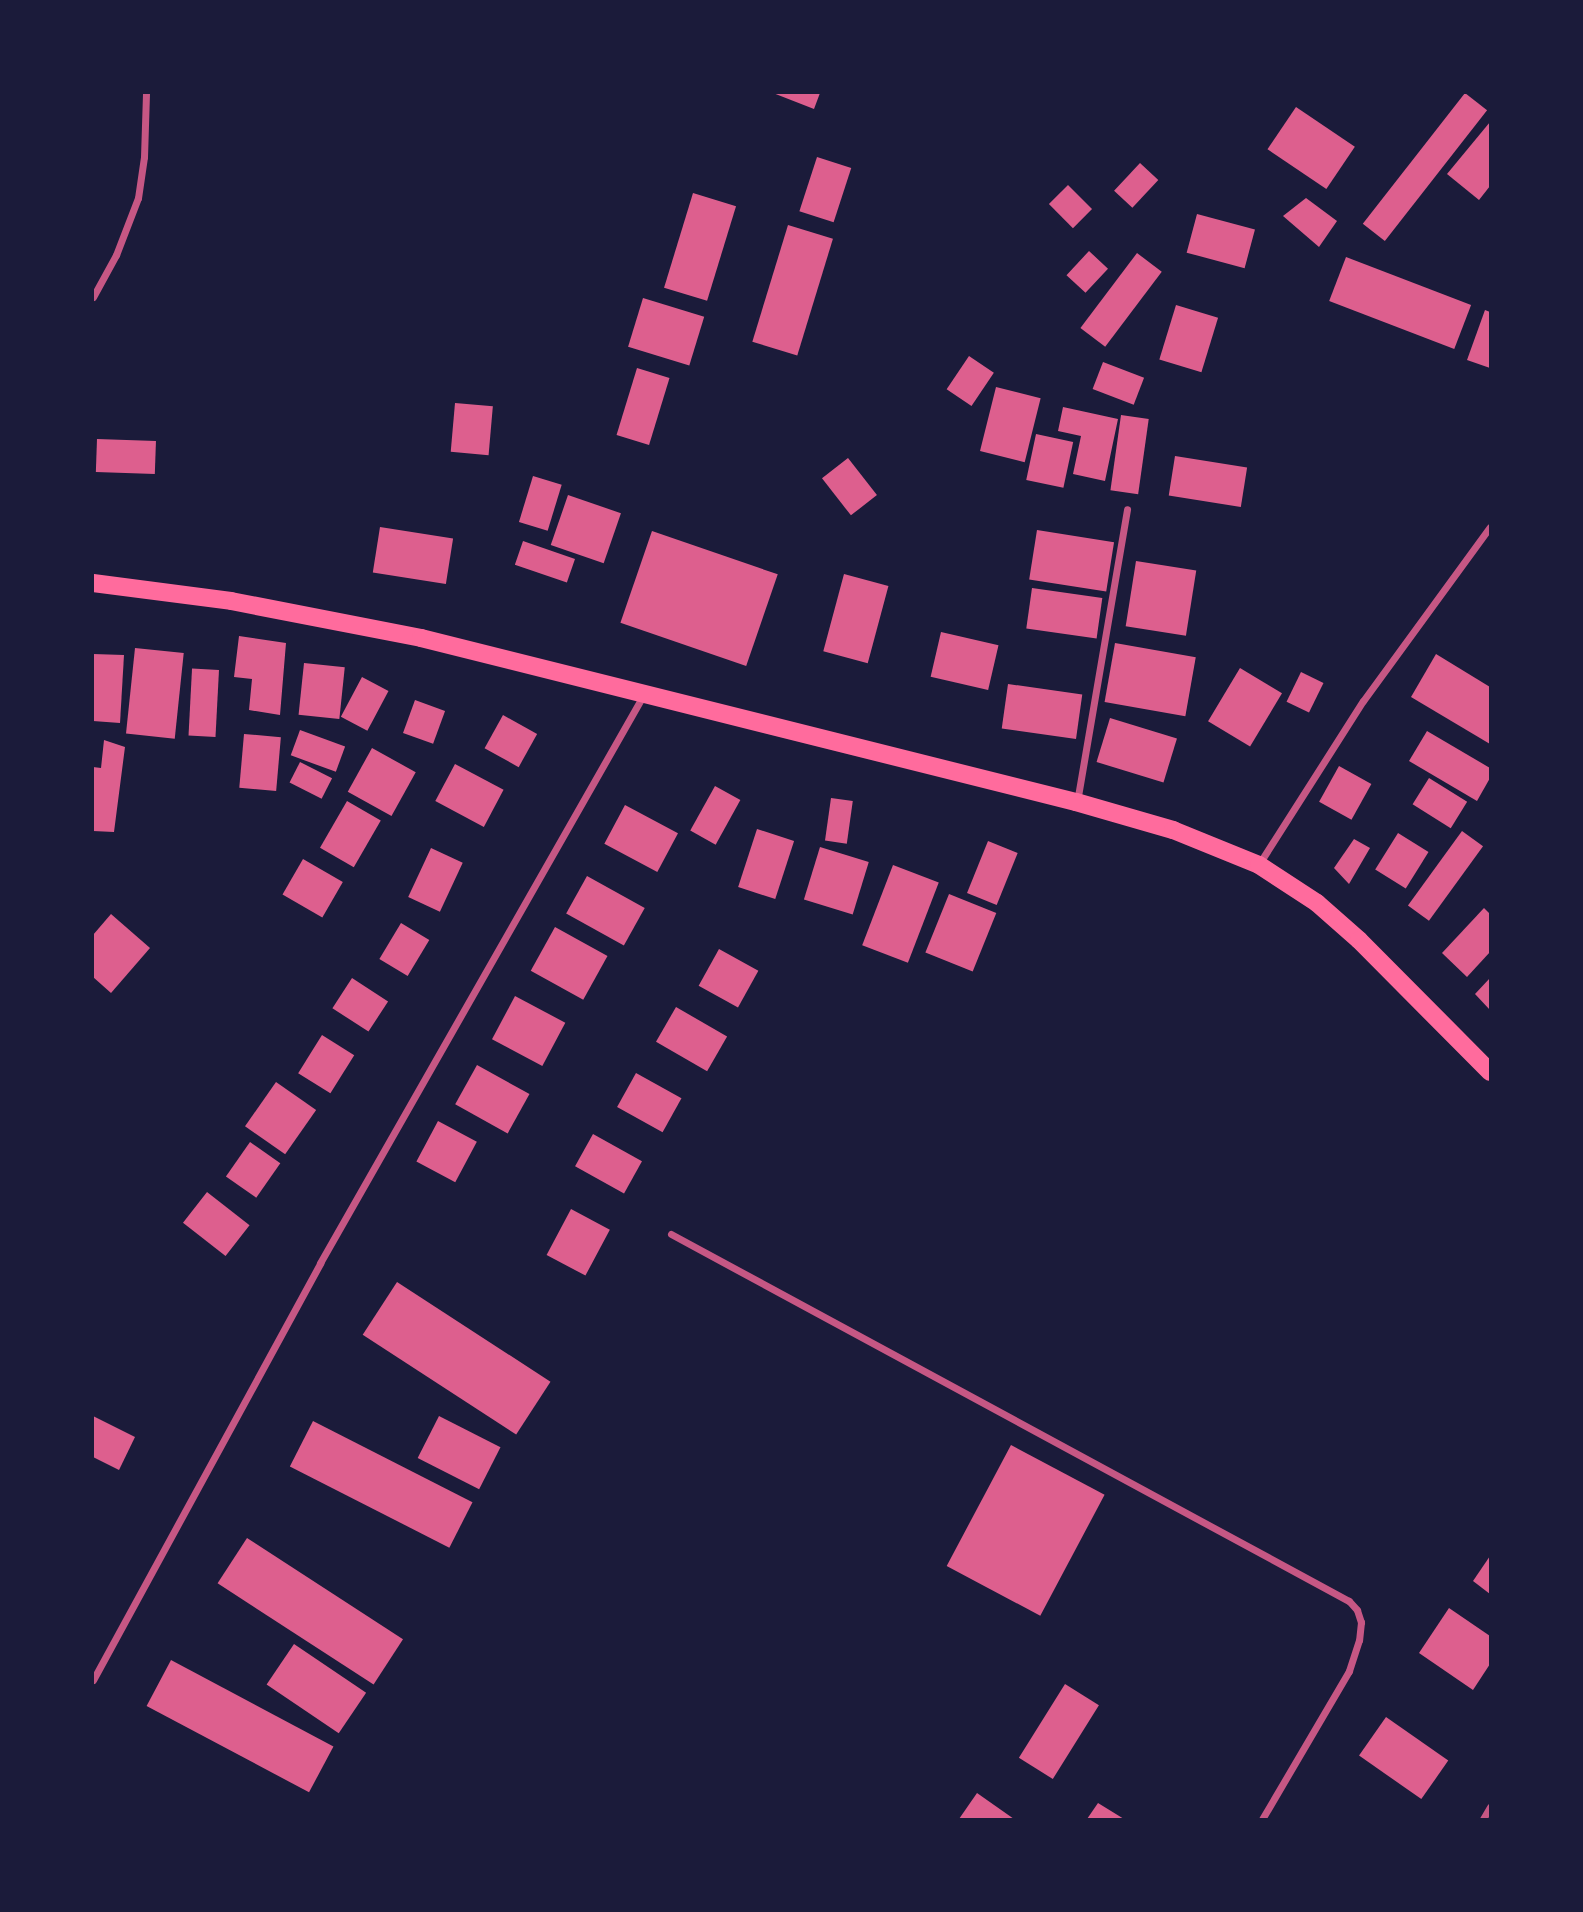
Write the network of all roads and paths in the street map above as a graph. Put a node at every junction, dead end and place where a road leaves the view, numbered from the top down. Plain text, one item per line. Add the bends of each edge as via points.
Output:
1 (145, 93) edge
2 (93, 297) edge
3 (1126, 509) dead end
4 (1490, 527) edge
5 (93, 583) edge
6 (644, 694) junction
7 (1076, 802) junction
8 (1259, 865) junction
9 (1490, 1072) edge
10 (671, 1234) dead end
11 (93, 1680) edge
12 (1490, 1807) edge
13 (1262, 1819) edge
14 (1483, 1819) edge

1 - 2 street via 138,198 116,255
3 - 7 street
4 - 8 street via 1363,701
5 - 6 main road via 230,601 421,638
6 - 7 main road
6 - 11 street via 327,1250
7 - 8 main road via 1173,830
8 - 9 main road via 1317,903 1359,940
10 - 13 street via 1349,1601 1361,1622 1349,1671
12 - 14 street

